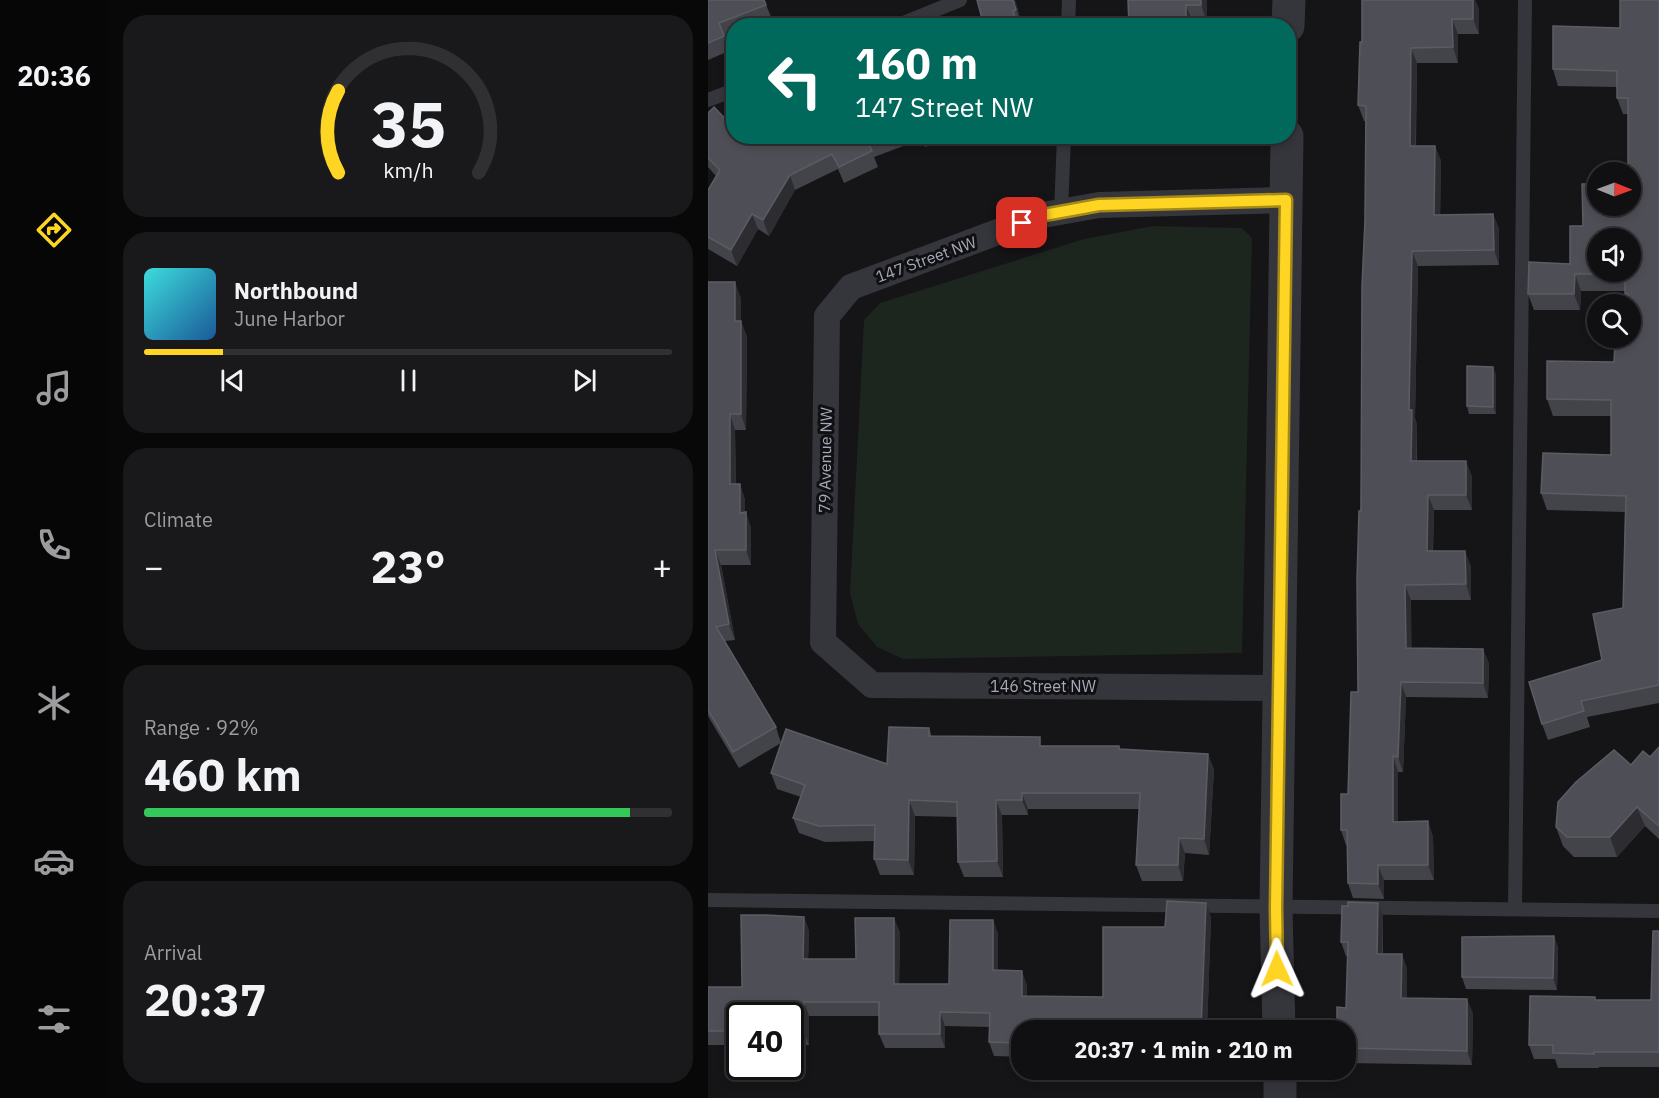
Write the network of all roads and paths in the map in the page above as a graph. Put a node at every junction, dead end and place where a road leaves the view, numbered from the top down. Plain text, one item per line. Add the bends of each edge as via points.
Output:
1 (960, 0) edge
2 (1069, 0) edge
3 (1289, 0) edge
4 (1525, 0) edge
5 (916, 18) edge
6 (1068, 18) edge
7 (1288, 18) edge
8 (726, 93) edge
9 (708, 100) edge
10 (1064, 144) edge
11 (1287, 144) edge
12 (1286, 200) junction
13 (1061, 212) junction
14 (851, 287) joint
15 (824, 642) joint
16 (1279, 688) junction
17 (708, 900) edge
18 (1276, 908) junction
19 (1515, 908) junction
20 (1659, 911) edge
21 (1279, 1020) edge
22 (1280, 1080) edge
23 (1280, 1098) edge

1 - 5 lane
2 - 6 lane
3 - 7 street
4 - 19 lane
8 - 9 lane
10 - 13 lane
11 - 12 street
12 - 13 street, 147 Street NW via 1099,205
12 - 16 street
13 - 14 street, 147 Street NW
14 - 15 street, 79 Avenue NW via 827,316
15 - 16 street, 146 Street NW via 873,685
16 - 18 street
17 - 18 lane
18 - 19 lane
18 - 21 street
19 - 20 lane
22 - 23 street

